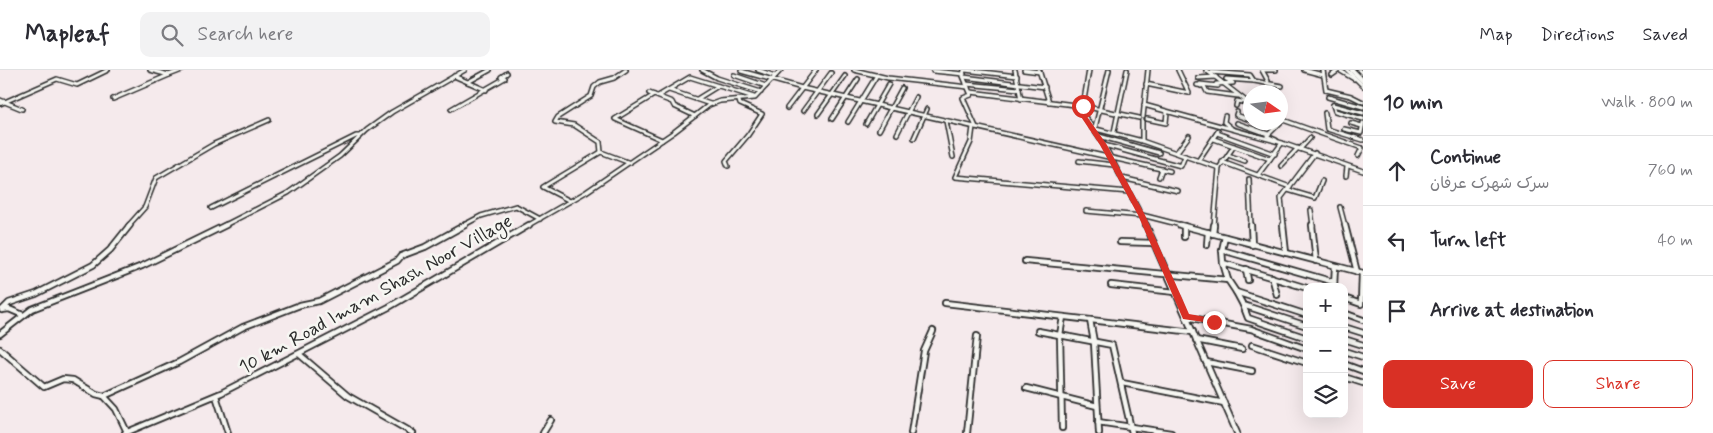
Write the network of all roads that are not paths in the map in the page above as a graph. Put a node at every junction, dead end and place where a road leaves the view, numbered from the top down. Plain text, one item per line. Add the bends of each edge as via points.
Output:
1 (108, 70) edge
2 (150, 70) edge
3 (182, 70) edge
4 (465, 70) edge
5 (490, 70) edge
6 (626, 70) edge
7 (702, 70) edge
8 (758, 70) edge
9 (781, 70) edge
10 (816, 70) edge
11 (854, 70) edge
12 (1015, 70) edge
13 (1024, 70) edge
14 (1089, 70) edge
15 (1109, 70) edge
16 (1127, 70) edge
17 (1148, 70) edge
18 (1178, 70) edge
19 (1248, 70) edge
20 (1262, 70) edge
21 (1276, 70) edge
22 (1304, 70) edge
23 (1323, 70) edge
24 (1340, 70) edge
25 (1348, 70) edge
26 (1353, 70) edge
27 (1359, 70) edge
28 (741, 71) edge
29 (933, 71) edge
30 (1040, 71) edge
31 (1207, 71) edge
32 (506, 73) dead end
33 (831, 73) dead end
34 (964, 73) edge
35 (1323, 74) junction
36 (1363, 74) edge
37 (169, 75) junction
38 (877, 75) junction
39 (1250, 75) junction
40 (1332, 75) dead end
41 (454, 76) junction
42 (734, 76) dead end
43 (775, 76) junction
44 (845, 76) dead end
45 (1017, 76) junction
46 (1216, 77) junction
47 (1198, 78) dead end
48 (858, 79) dead end
49 (1357, 79) junction
50 (771, 80) junction
51 (1000, 80) junction
52 (1363, 80) edge
53 (1254, 81) junction
54 (1268, 81) dead end
55 (468, 82) junction
56 (1018, 82) junction
57 (890, 84) dead end
58 (1146, 84) junction
59 (1225, 84) junction
60 (1276, 85) edge
61 (718, 86) junction
62 (766, 86) junction
63 (967, 86) junction
64 (1363, 86) edge
65 (1045, 87) junction
66 (802, 88) junction
67 (902, 88) dead end
68 (1002, 88) junction
69 (1020, 89) junction
70 (486, 90) junction
71 (669, 90) junction
72 (649, 92) dead end
73 (761, 92) junction
74 (817, 92) junction
75 (971, 92) junction
76 (832, 95) junction
77 (656, 96) junction
78 (1238, 96) junction
79 (916, 97) dead end
80 (113, 98) dead end
81 (754, 98) junction
82 (846, 98) junction
83 (1328, 98) dead end
84 (697, 99) junction
85 (1021, 99) junction
86 (1243, 99) edge
87 (0, 100) edge
88 (739, 101) junction
89 (861, 101) junction
90 (4, 102) junction
91 (1049, 102) junction
92 (1363, 102) edge
93 (1243, 103) edge
94 (0, 104) edge
95 (710, 104) junction
96 (877, 105) junction
97 (1077, 105) junction
98 (1144, 105) junction
99 (1083, 106) junction
100 (1236, 106) dead end
101 (1363, 107) edge
102 (787, 108) dead end
103 (22, 109) dead end
104 (451, 109) dead end
105 (892, 109) junction
106 (927, 109) dead end
107 (1100, 110) junction
108 (803, 111) dead end
109 (908, 112) junction
110 (1167, 112) junction
111 (1237, 112) dead end
112 (1118, 113) junction
113 (1324, 113) dead end
114 (1363, 113) edge
115 (818, 114) dead end
116 (695, 116) junction
117 (924, 116) junction
118 (1225, 116) dead end
119 (1143, 118) junction
120 (1243, 118) edge
121 (832, 119) dead end
122 (1363, 119) edge
123 (269, 120) dead end
124 (946, 121) junction
125 (1288, 121) edge
126 (848, 122) dead end
127 (1237, 123) dead end
128 (1351, 123) dead end
129 (866, 124) dead end
130 (1363, 124) edge
131 (974, 127) junction
132 (1094, 128) junction
133 (1221, 128) junction
134 (1233, 129) junction
135 (1344, 129) dead end
136 (879, 130) dead end
137 (1272, 130) edge
138 (1114, 132) junction
139 (1217, 133) junction
140 (897, 134) dead end
141 (1268, 134) junction
142 (360, 136) junction
143 (1098, 136) junction
144 (1189, 136) dead end
145 (914, 138) dead end
146 (1310, 138) dead end
147 (1214, 139) junction
148 (662, 140) junction
149 (1363, 140) edge
150 (1142, 141) junction
151 (1282, 143) junction
152 (1104, 145) junction
153 (1234, 146) junction
154 (1363, 147) edge
155 (1163, 148) junction
156 (1299, 148) junction
157 (601, 152) junction
158 (1176, 152) junction
159 (1159, 153) junction
160 (1316, 153) junction
161 (1228, 154) junction
162 (1275, 154) junction
163 (1185, 156) junction
164 (1358, 156) dead end
165 (953, 157) dead end
166 (1111, 158) junction
167 (1156, 158) junction
168 (1270, 159) junction
169 (1079, 161) dead end
170 (1198, 161) junction
171 (1245, 161) dead end
172 (631, 162) junction
173 (1222, 162) junction
174 (1114, 165) junction
175 (728, 166) dead end
176 (1281, 166) dead end
177 (1153, 167) junction
178 (1347, 167) junction
179 (1219, 168) junction
180 (1162, 169) junction
181 (1170, 171) dead end
182 (1363, 171) edge
183 (1258, 175) junction
184 (1346, 176) dead end
185 (1159, 177) dead end
186 (1122, 178) junction
187 (1249, 179) dead end
188 (1322, 181) dead end
189 (1289, 188) junction
190 (1129, 192) junction
191 (1178, 192) dead end
192 (570, 201) junction
193 (1340, 207) dead end
194 (210, 208) dead end
195 (1310, 210) dead end
196 (1086, 211) dead end
197 (1142, 216) junction
198 (540, 219) junction
199 (1184, 226) junction
200 (1208, 232) junction
201 (1213, 234) junction
202 (1225, 237) junction
203 (1184, 238) dead end
204 (1120, 242) dead end
205 (1154, 243) junction
206 (1252, 244) junction
207 (1207, 245) dead end
208 (1222, 250) junction
209 (1286, 253) junction
210 (1026, 261) dead end
211 (1316, 261) junction
212 (1223, 263) junction
213 (1335, 266) junction
214 (1246, 269) junction
215 (1357, 272) junction
216 (1363, 273) edge
217 (1168, 275) junction
218 (1272, 277) junction
219 (1228, 280) junction
220 (1248, 280) dead end
221 (1331, 283) edge
222 (1334, 283) edge
223 (1111, 285) dead end
224 (1303, 287) edge
225 (1175, 292) junction
226 (1236, 292) junction
227 (1277, 296) dead end
228 (1348, 299) edge
229 (945, 303) dead end
230 (1243, 305) junction
231 (1, 310) edge
232 (1303, 313) edge
233 (1348, 314) edge
234 (23, 315) junction
235 (1063, 317) junction
236 (1186, 317) junction
237 (1090, 320) junction
238 (1363, 320) edge
239 (1303, 325) edge
240 (1347, 328) edge
241 (1038, 331) dead end
242 (933, 332) dead end
243 (1193, 332) junction
244 (0, 334) edge
245 (1363, 334) edge
246 (1060, 335) junction
247 (977, 336) dead end
248 (1303, 337) edge
249 (1196, 340) junction
250 (1348, 340) edge
251 (1094, 342) junction
252 (1252, 344) dead end
253 (1363, 345) edge
254 (1303, 348) edge
255 (0, 349) edge
256 (1242, 349) dead end
257 (1348, 352) edge
258 (299, 354) junction
259 (1363, 358) edge
260 (1206, 362) junction
261 (1303, 362) edge
262 (1348, 365) edge
263 (1252, 371) dead end
264 (1363, 371) edge
265 (1348, 378) edge
266 (1122, 383) junction
267 (1363, 383) edge
268 (1026, 388) dead end
269 (104, 396) junction
270 (216, 396) junction
271 (1062, 397) junction
272 (1224, 403) junction
273 (1097, 406) junction
274 (551, 420) dead end
275 (1098, 422) junction
276 (1132, 427) junction
277 (1062, 428) dead end
278 (126, 432) edge
279 (228, 433) edge
280 (413, 433) edge
281 (543, 433) edge
282 (911, 433) edge
283 (967, 433) edge
284 (1098, 433) edge
285 (1132, 433) edge
286 (1171, 433) edge
287 (1237, 433) edge

1 - 90 street via 77,85 57,79
2 - 37 street
3 - 37 street
4 - 41 street
5 - 55 street
6 - 157 street via 600,82 591,96 555,122 581,129 600,142
7 - 73 street
8 - 43 street
9 - 43 street
10 - 66 street
11 - 38 street
12 - 45 street
13 - 30 street
14 - 99 street
15 - 107 street
16 - 112 street
17 - 58 street
18 - 58 street via 1189,93
19 - 39 street
20 - 21 street
20 - 54 street
22 - 35 street
23 - 35 street
24 - 25 street
24 - 40 street
24 - 49 street
25 - 49 street
26 - 52 highway
27 - 36 street
28 - 50 street
29 - 34 street
30 - 65 street
31 - 39 street
31 - 46 street
32 - 70 street via 501,77 505,78
33 - 74 street
34 - 45 street
34 - 51 street
34 - 63 street
35 - 92 street via 1326,90
37 - 80 street
38 - 63 street
38 - 89 street
39 - 53 street
41 - 55 street
41 - 142 street via 392,112
42 - 62 street
43 - 50 street
44 - 76 street
45 - 56 street
46 - 47 street
46 - 59 street
48 - 82 street
49 - 64 street
50 - 62 street
50 - 66 street
51 - 56 street
51 - 68 street
53 - 59 street via 1226,79 1233,83
53 - 60 street
55 - 70 street
56 - 65 street
56 - 69 street
57 - 96 street
58 - 98 street
59 - 78 street
59 - 78 street via 1199,85 1204,86 1207,92
61 - 71 street via 690,77
61 - 81 street
61 - 84 street
62 - 73 street
63 - 68 street
63 - 75 street
65 - 91 street
66 - 74 street
66 - 102 street
67 - 105 street
68 - 69 street
69 - 85 street
70 - 104 street
71 - 77 street
71 - 84 street
72 - 77 street
73 - 81 street
74 - 76 street
74 - 108 street
75 - 85 street
75 - 131 street via 963,98
76 - 82 street
76 - 115 street
77 - 116 street
77 - 148 street via 615,120
78 - 86 street
79 - 109 street
81 - 88 street
82 - 89 street
82 - 121 street
83 - 101 street
84 - 95 street
85 - 91 street
87 - 90 street
88 - 95 street
88 - 175 street via 762,114 726,161
89 - 96 street
89 - 126 street
90 - 94 street
90 - 103 street
91 - 97 street
93 - 100 street via 1237,102
95 - 116 street, 10 km Road Imam Shash Noor Village
96 - 105 street
96 - 129 street
97 - 99 street
97 - 132 street
98 - 110 street
98 - 119 street
99 - 107 street
105 - 109 street
105 - 136 street
106 - 117 street
107 - 112 street
107 - 132 street
109 - 117 street
109 - 140 street
110 - 119 street via 1166,123
110 - 133 street
111 - 120 street via 1236,115
112 - 119 street
112 - 138 street
113 - 149 street via 1327,129
114 - 122 street via 1333,105 1335,111
116 - 148 street, 10 km Road Imam Shash Noor Village
117 - 124 street
117 - 145 street
118 - 134 street via 1224,122
119 - 150 street
123 - 231 street via 214,144 164,172 156,178 145,207 123,230 110,250 93,265 36,294 9,303
124 - 131 street
124 - 165 street
125 - 154 street
127 - 141 street
128 - 130 street
130 - 135 street via 1361,132
131 - 166 street
131 - 190 street via 971,142 955,177
132 - 138 street
132 - 143 street
133 - 134 street
133 - 139 street
134 - 151 street
137 - 141 street
138 - 150 street
139 - 147 street
139 - 162 street
141 - 151 street
142 - 194 street
142 - 234 street via 340,156 288,193 142,266
143 - 152 street
143 - 159 street
144 - 158 street
146 - 156 street
147 - 153 street
147 - 170 street
148 - 172 street, 10 km Road Imam Shash Noor Village
150 - 155 street
151 - 156 street
151 - 162 street
152 - 166 street
152 - 167 street
153 - 161 street
153 - 168 street
154 - 164 street
155 - 158 street
155 - 159 street
156 - 160 street
156 - 176 street
157 - 172 street
157 - 192 street via 543,187
158 - 163 street
159 - 167 street
160 - 178 street
160 - 189 street
161 - 171 street
161 - 173 street
162 - 168 street
163 - 167 street via 1181,166
163 - 170 street
166 - 174 street
166 - 177 street
167 - 177 street
168 - 183 street
169 - 174 street
170 - 179 street
172 - 192 street, 10 km Road Imam Shash Noor Village
173 - 179 street
173 - 183 street
174 - 186 street
177 - 180 street
178 - 182 street
178 - 184 street
179 - 201 street
180 - 181 street
180 - 185 street
183 - 189 street
186 - 190 street
186 - 191 street
187 - 206 street
188 - 189 street via 1316,198
189 - 209 street via 1281,198
190 - 197 street
192 - 198 street, 10 km Road Imam Shash Noor Village
193 - 215 street
195 - 211 street
196 - 197 street
197 - 199 street
197 - 205 street
198 - 258 street, 10 km Road Imam Shash Noor Village via 389,307
198 - 269 street via 516,206 481,216 425,247 401,256 344,290 243,327 179,362
199 - 200 street
199 - 203 street
200 - 201 street
200 - 207 street
201 - 202 street
202 - 206 street
202 - 208 street
204 - 205 street
205 - 217 street
206 - 209 street
208 - 212 street
208 - 221 street
209 - 211 street
210 - 217 street
211 - 213 street
212 - 214 street
212 - 219 street
213 - 215 street
213 - 222 street
214 - 218 street
214 - 220 street
215 - 216 street
216 - 228 street via 1361,304
217 - 219 street
217 - 225 street
218 - 224 street
218 - 227 street
219 - 226 street
223 - 225 street
225 - 236 street
226 - 230 street
226 - 232 street
229 - 235 street
230 - 239 street
230 - 248 street via 1248,318
231 - 234 street via 9,309
233 - 238 street
234 - 244 street
235 - 237 street
235 - 246 street
236 - 243 street
236 - 254 street via 1251,329
237 - 243 street
237 - 251 street
240 - 245 street
241 - 246 street
242 - 282 street via 924,351
243 - 249 street
246 - 251 street
246 - 271 street
247 - 283 street
249 - 256 street
249 - 260 street
250 - 253 street
251 - 266 street via 1112,345
251 - 273 street
252 - 261 street
255 - 269 street via 44,387 63,379 73,380
257 - 259 street
258 - 270 street, 10 km Road Imam Shash Noor Village
258 - 280 street via 348,396
260 - 263 street
260 - 272 street
262 - 264 street
265 - 267 street
266 - 272 street
266 - 276 street
268 - 271 street
269 - 278 street via 116,409
270 - 278 street, 10 km Road Imam Shash Noor Village
270 - 279 street
271 - 273 street
271 - 277 street
272 - 287 street
273 - 275 street
274 - 281 street
275 - 276 street
275 - 284 street
276 - 285 street
276 - 286 street

